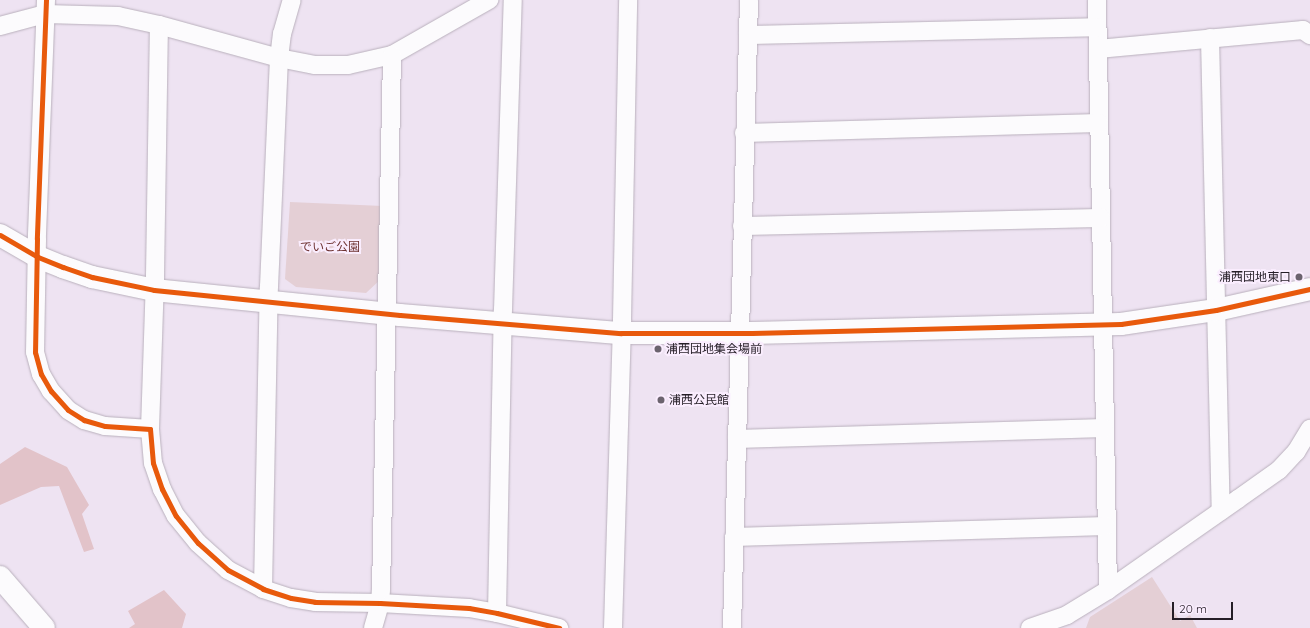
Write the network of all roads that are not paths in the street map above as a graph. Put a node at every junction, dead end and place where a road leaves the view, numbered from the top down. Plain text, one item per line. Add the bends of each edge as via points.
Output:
1 (292, 0) edge
2 (489, 0) edge
3 (514, 0) edge
4 (628, 0) edge
5 (749, 0) edge
6 (1097, 0) edge
7 (46, 7) edge
8 (159, 25) junction
9 (0, 26) edge
10 (1097, 26) junction
11 (748, 35) junction
12 (1310, 35) edge
13 (1210, 38) junction
14 (1098, 48) junction
15 (392, 55) junction
16 (279, 58) junction
17 (1099, 123) junction
18 (744, 133) junction
19 (1101, 218) junction
20 (742, 226) junction
21 (0, 235) edge
22 (38, 257) junction
23 (1310, 288) edge
24 (154, 290) junction
25 (269, 302) junction
26 (1216, 310) junction
27 (386, 314) junction
28 (503, 324) junction
29 (1102, 324) junction
30 (621, 333) junction
31 (740, 333) junction
32 (1104, 428) junction
33 (150, 429) junction
34 (1310, 429) edge
35 (737, 439) junction
36 (1221, 511) junction
37 (1106, 526) junction
38 (734, 537) junction
39 (0, 577) edge
40 (263, 590) junction
41 (1108, 590) junction
42 (380, 603) junction
43 (497, 613) junction
44 (1070, 621) edge
45 (44, 628) edge
46 (373, 628) edge
47 (559, 628) edge
48 (613, 628) edge
49 (732, 628) edge
50 (1030, 628) edge

1 - 16 street via 282,34
2 - 15 street
3 - 28 street
4 - 30 street
5 - 11 street
6 - 10 street
7 - 8 street via 118,16
7 - 9 street
7 - 22 street
8 - 16 street
8 - 24 street
10 - 11 street
10 - 14 street
11 - 18 street
12 - 13 street via 1304,30
13 - 14 street
13 - 26 street
14 - 17 street
15 - 16 street via 348,65 316,65
15 - 27 street
16 - 25 street
17 - 18 street
17 - 19 street
18 - 20 street
19 - 20 street
19 - 29 street
20 - 31 street
21 - 22 street
22 - 24 street via 92,277
22 - 33 street via 35,352 41,374 51,391 68,410 84,420 105,426
23 - 26 street
24 - 25 street
24 - 33 street
25 - 27 street
25 - 40 street
26 - 29 street via 1121,324
26 - 36 street
27 - 28 street
27 - 42 street
28 - 30 street
28 - 43 street
29 - 31 street
29 - 32 street
30 - 31 street
30 - 48 street
31 - 35 street
32 - 35 street
32 - 37 street
33 - 40 street via 153,463 162,489 176,516 198,543 228,570
34 - 36 street via 1296,452 1279,470
35 - 38 street
36 - 41 street
37 - 38 street
37 - 41 street
38 - 49 street
39 - 45 street
40 - 42 street via 315,602
41 - 44 street
42 - 43 street via 469,608
42 - 46 street
43 - 47 street
44 - 50 street

